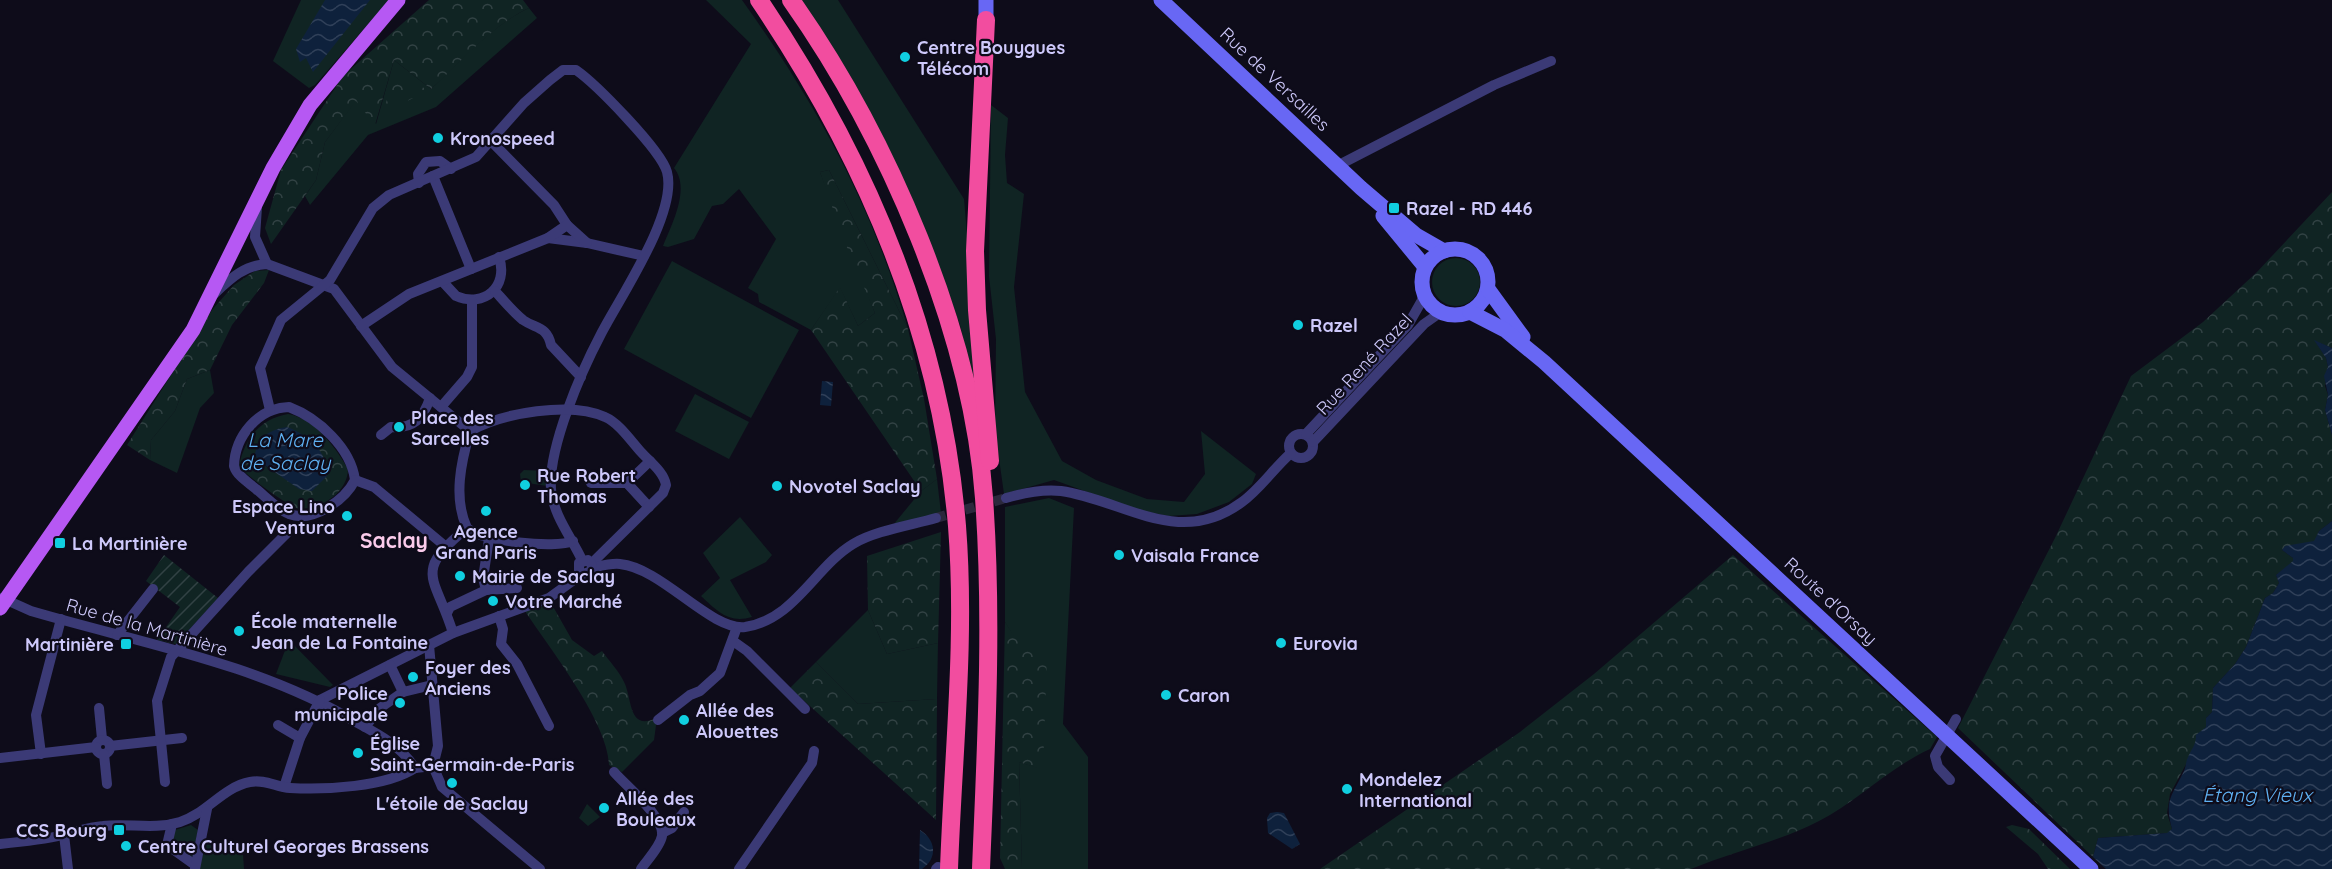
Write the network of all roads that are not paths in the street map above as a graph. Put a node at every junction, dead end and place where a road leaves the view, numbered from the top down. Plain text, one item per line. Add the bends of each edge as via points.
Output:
1 (410, 0) edge
2 (759, 0) edge
3 (791, 0) edge
4 (1161, 0) edge
5 (396, 2) edge
6 (986, 11) edge
7 (359, 45) junction
8 (1551, 61) dead end
9 (490, 141) junction
10 (1337, 166) junction
11 (451, 169) junction
12 (433, 176) junction
13 (419, 183) junction
14 (1360, 188) junction
15 (257, 202) junction
16 (567, 225) junction
17 (548, 238) junction
18 (587, 243) junction
19 (1444, 251) junction
20 (645, 256) junction
21 (499, 257) junction
22 (267, 264) junction
23 (1425, 267) junction
24 (471, 269) junction
25 (443, 282) junction
26 (325, 285) junction
27 (1488, 289) junction
28 (495, 291) junction
29 (1425, 295) junction
30 (209, 299) junction
31 (472, 301) junction
32 (1442, 312) junction
33 (1470, 312) junction
34 (362, 326) junction
35 (1544, 362) junction
36 (581, 377) junction
37 (430, 398) junction
38 (441, 407) junction
39 (270, 410) junction
40 (569, 410) junction
41 (470, 431) junction
42 (381, 435) dead end
43 (1309, 438) junction
44 (1291, 453) junction
45 (650, 461) junction
46 (355, 480) junction
47 (591, 483) dead end
48 (627, 483) junction
49 (1006, 498) tunnel mouth
50 (649, 507) junction
51 (984, 512) junction
52 (936, 518) tunnel mouth
53 (467, 528) junction
54 (287, 534) dead end
55 (489, 539) junction
56 (573, 541) junction
57 (445, 546) junction
58 (587, 566) junction
59 (518, 588) dead end
60 (153, 589) dead end
61 (486, 590) junction
62 (2, 602) edge
63 (447, 613) junction
64 (499, 616) junction
65 (60, 620) junction
66 (737, 627) junction
67 (453, 633) junction
68 (117, 635) junction
69 (733, 641) junction
70 (429, 645) junction
71 (176, 652) junction
72 (390, 665) junction
73 (432, 685) junction
74 (403, 692) junction
75 (320, 700) junction
76 (99, 708) dead end
77 (805, 709) dead end
78 (1956, 718) dead end
79 (658, 720) dead end
80 (278, 725) dead end
81 (364, 726) junction
82 (549, 726) dead end
83 (1947, 734) junction
84 (182, 738) dead end
85 (300, 738) junction
86 (160, 740) junction
87 (103, 747) junction
88 (814, 751) dead end
89 (41, 754) junction
90 (0, 758) edge
91 (433, 766) junction
92 (415, 768) junction
93 (614, 772) dead end
94 (1950, 780) dead end
95 (165, 782) dead end
96 (107, 784) dead end
97 (284, 787) junction
98 (207, 809) junction
99 (684, 812) dead end
100 (172, 824) junction
101 (662, 833) junction
102 (64, 835) junction
103 (0, 844) edge
104 (195, 867) edge
105 (941, 868) edge
106 (68, 869) edge
107 (540, 869) edge
108 (641, 869) edge
109 (739, 869) edge
110 (981, 869) edge
111 (2091, 869) edge

1 - 7 main road via 381,30
2 - 105 highway via 832,119 885,229 918,318 940,407 957,527 958,575 957,684
3 - 51 highway via 870,134 931,271 968,392
4 - 10 main road, Rue de Versailles
5 - 7 main road
6 - 51 highway via 975,250 991,493
7 - 15 main road via 310,105
8 - 10 street via 1494,85
9 - 11 street via 476,158
9 - 16 street via 554,205
9 - 20 street via 550,80 563,70 576,70 657,155 667,173 666,196
10 - 14 main road, Rue de Versailles
11 - 12 street
11 - 13 street via 440,161 426,162 418,174
12 - 13 street
12 - 24 street
13 - 26 street via 389,195 373,208
14 - 19 main road, Rue de Versailles via 1416,235
14 - 23 main road, Rue de Versailles
15 - 22 street via 255,237
15 - 30 main road
16 - 17 street
16 - 18 street
17 - 18 street
17 - 21 street
18 - 20 street
19 - 23 main road
19 - 27 main road via 1461,249 1477,256 1487,271
20 - 36 street
21 - 24 street
21 - 28 street via 502,277
22 - 26 street
22 - 30 street via 237,273
23 - 29 main road
24 - 25 street
25 - 31 street via 456,296
25 - 34 street via 409,294
26 - 34 street via 339,294
26 - 39 street via 285,315 261,363
27 - 33 main road
27 - 35 main road, Route d'Orsay
28 - 31 street
28 - 36 street via 525,321 539,326
29 - 32 main road
29 - 43 street, Rue René Razel via 1408,325
30 - 62 main road via 163,377
31 - 38 street via 472,367
32 - 33 main road
32 - 43 street, Rue René Razel via 1424,324
33 - 35 main road, Route d'Orsay via 1505,330
34 - 37 street via 392,367
35 - 83 main road, Route d'Orsay
36 - 40 street
37 - 38 street
37 - 42 street via 427,409 412,425 391,428
38 - 41 street
39 - 46 street via 289,407 308,416 346,454
39 - 46 street via 249,425 242,438 234,462 239,475 281,509 296,515 330,505 347,493
40 - 41 street via 496,419
40 - 45 street via 608,418
40 - 56 street via 552,464 551,489 560,518
41 - 53 street via 460,475 460,506
43 - 44 street, Rue René Razel via 1296,434 1291,438
43 - 44 street, Rue René Razel via 1312,452 1306,457 1298,458
44 - 49 street, Rue René Razel via 1242,502 1198,521 1159,521 1060,491
45 - 48 street
45 - 50 street via 666,485
46 - 57 street via 374,487
47 - 48 street
48 - 50 street
50 - 58 street
51 - 110 highway via 989,640
52 - 66 street via 855,543 786,608 757,623
53 - 55 street
53 - 57 street
54 - 71 street
55 - 56 street via 554,546
55 - 61 street via 483,578
56 - 58 street
57 - 63 street via 430,573
58 - 64 street via 549,598
58 - 66 street via 634,567 719,620
59 - 61 street
60 - 68 street
61 - 63 street via 450,607
62 - 65 street, Rue de la Martinière
63 - 67 street
64 - 67 street
64 - 82 street via 503,629 501,644 517,664
65 - 68 street, Rue de la Martinière
65 - 89 street via 38,706
66 - 69 street
67 - 70 street
68 - 71 street, Rue de la Martinière
69 - 77 street
69 - 79 street via 716,678
70 - 72 street
70 - 73 street
71 - 75 street, Rue de la Martinière via 263,677
71 - 86 street via 167,664 157,702
72 - 74 street
72 - 75 street via 375,677
73 - 74 street
73 - 91 street via 438,746
74 - 81 street via 380,708
75 - 81 street, Rue de la Martinière
75 - 85 street
76 - 87 street
78 - 83 street
80 - 85 street
81 - 92 street, Rue de la Martinière via 404,752
83 - 94 street via 1936,760
83 - 111 main road, Route d'Orsay
84 - 86 street
85 - 97 street
86 - 87 street
86 - 95 street
87 - 89 street
87 - 96 street
88 - 109 street via 812,763
89 - 90 street
91 - 92 street
91 - 107 street via 442,787
92 - 97 street via 380,781 354,785
93 - 101 street via 655,816
97 - 98 street via 247,783 235,787
98 - 100 street
98 - 104 street
99 - 101 street via 672,828
100 - 102 street via 106,825
100 - 104 street via 167,845
101 - 108 street
102 - 103 street
102 - 106 street

